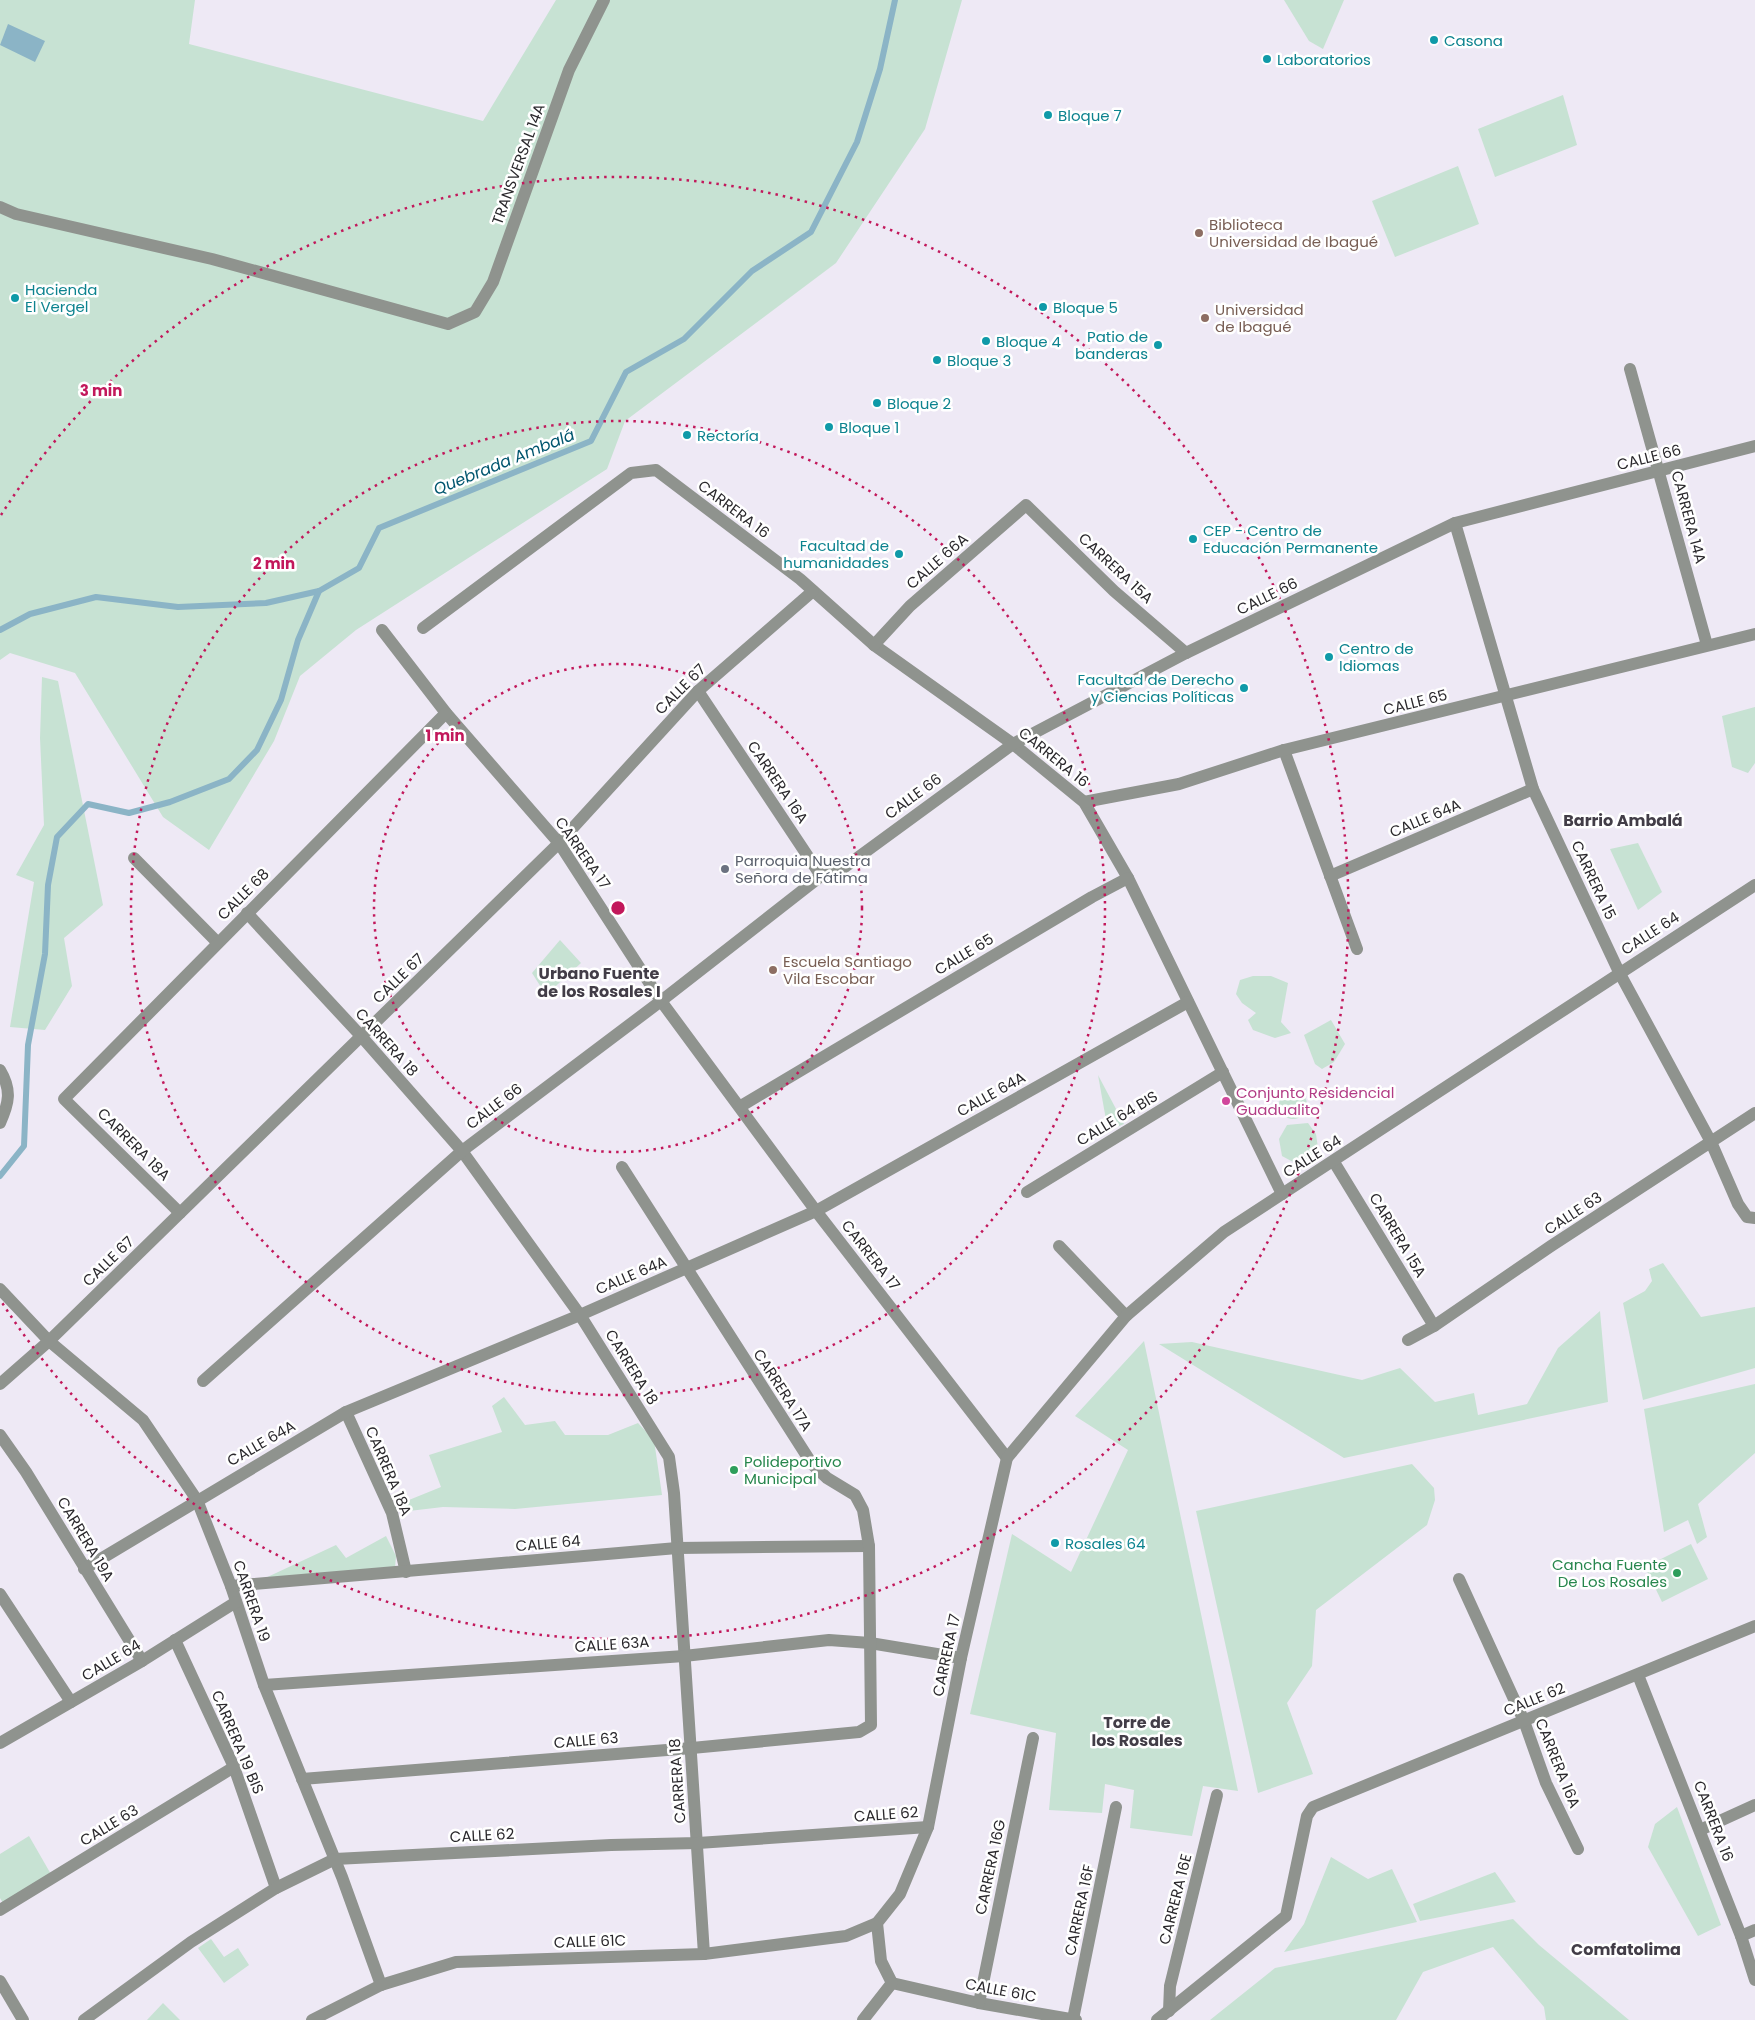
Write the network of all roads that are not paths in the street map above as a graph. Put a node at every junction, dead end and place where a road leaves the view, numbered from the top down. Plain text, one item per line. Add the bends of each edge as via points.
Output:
1 (604, 0) edge
2 (0, 207) edge
3 (1630, 369) dead end
4 (1755, 446) edge
5 (1661, 472) junction
6 (1026, 505) joint
7 (1455, 523) junction
8 (813, 591) junction
9 (423, 628) dead end
10 (382, 630) dead end
11 (1755, 634) edge
12 (874, 645) junction
13 (1707, 645) junction
14 (1186, 653) junction
15 (698, 691) junction
16 (1507, 696) junction
17 (446, 713) junction
18 (1013, 744) junction
19 (1284, 750) junction
20 (1533, 789) junction
21 (1084, 802) junction
22 (559, 844) junction
23 (134, 858) dead end
24 (820, 876) junction
25 (1330, 876) junction
26 (1128, 878) junction
27 (1755, 885) edge
28 (247, 913) junction
29 (217, 942) junction
30 (1357, 949) dead end
31 (1620, 972) junction
32 (661, 1000) junction
33 (1188, 1002) junction
34 (361, 1036) junction
35 (0, 1070) edge
36 (1223, 1072) junction
37 (64, 1099) joint
38 (741, 1106) junction
39 (1755, 1113) edge
40 (0, 1123) edge
41 (1711, 1142) junction
42 (462, 1151) junction
43 (1334, 1162) junction
44 (622, 1167) dead end
45 (1027, 1192) dead end
46 (1282, 1194) junction
47 (816, 1212) junction
48 (180, 1213) junction
49 (1755, 1218) edge
50 (1059, 1246) dead end
51 (685, 1269) junction
52 (0, 1289) edge
53 (580, 1315) junction
54 (1126, 1316) junction
55 (1434, 1326) junction
56 (1408, 1340) dead end
57 (49, 1341) junction
58 (203, 1381) dead end
59 (0, 1384) edge
60 (346, 1412) junction
61 (0, 1435) edge
62 (1007, 1458) junction
63 (197, 1500) junction
64 (869, 1546) junction
65 (677, 1548) junction
66 (84, 1569) junction
67 (406, 1572) junction
68 (1459, 1579) dead end
69 (231, 1586) junction
70 (0, 1594) edge
71 (236, 1602) junction
72 (1755, 1626) edge
73 (174, 1640) junction
74 (870, 1643) junction
75 (684, 1656) junction
76 (961, 1658) junction
77 (142, 1661) junction
78 (1638, 1675) junction
79 (264, 1685) junction
80 (71, 1702) junction
81 (1524, 1722) junction
82 (871, 1725) joint
83 (1033, 1738) dead end
84 (0, 1744) edge
85 (692, 1748) junction
86 (234, 1767) junction
87 (302, 1779) junction
88 (1217, 1795) dead end
89 (1755, 1805) edge
90 (1116, 1807) dead end
91 (928, 1827) junction
92 (1700, 1830) junction
93 (698, 1843) junction
94 (1578, 1849) dead end
95 (334, 1860) junction
96 (276, 1888) junction
97 (0, 1910) edge
98 (877, 1923) junction
99 (1755, 1930) edge
100 (1741, 1936) junction
101 (704, 1954) junction
102 (1755, 1980) edge
103 (0, 1981) edge
104 (892, 1983) junction
105 (381, 1985) junction
106 (978, 2003) junction
107 (1169, 2011) junction
108 (23, 2020) edge
109 (84, 2020) edge
110 (312, 2020) edge
111 (863, 2020) edge
112 (1074, 2020) edge
113 (1157, 2020) edge

1 - 2 street, TRANSVERSAL 14A via 570,70 493,282 475,312 448,324 221,262 16,214
3 - 5 street, CARRERA 14A
4 - 5 street, CALLE 66
5 - 7 street, CALLE 66
5 - 13 street, CARRERA 14A
6 - 12 street, CALLE 66A via 910,606
6 - 14 street, CARRERA 15A via 1114,590
7 - 14 street, CALLE 66
7 - 16 street, CARRERA 15
8 - 9 street, CARRERA 16 via 656,470 631,473
8 - 12 street, CARRERA 16
8 - 15 street, CALLE 67
10 - 17 street, CARRERA 17
11 - 13 street, CALLE 65
12 - 18 street, CARRERA 16
13 - 16 street, CALLE 65
14 - 18 street, CALLE 66
15 - 22 street, CALLE 67
15 - 24 street, CARRERA 16A
16 - 19 street, CALLE 65
16 - 20 street, CARRERA 15
17 - 22 street, CARRERA 17
17 - 28 street, CALLE 68
18 - 21 street, CARRERA 16
18 - 24 street, CALLE 66 via 838,872
19 - 21 street, CALLE 65 via 1179,784
19 - 25 street
20 - 25 street, CALLE 64A
20 - 31 street, CARRERA 15
21 - 26 street, CARRERA 16
22 - 32 street, CARRERA 17
22 - 34 street, CALLE 67
23 - 29 street
24 - 32 street, CALLE 66
25 - 30 street
26 - 33 street, CARRERA 16
26 - 38 street, CALLE 65
27 - 31 street, CALLE 64
28 - 29 street, CALLE 68
28 - 34 street, CARRERA 18
29 - 37 street, CALLE 68
31 - 41 street, CARRERA 15
31 - 43 street, CALLE 64
32 - 38 street, CARRERA 17
32 - 42 street, CALLE 66
33 - 36 street, CARRERA 16
33 - 47 street, CALLE 64A
34 - 42 street, CARRERA 18
34 - 48 street, CALLE 67
35 - 40 street via 9,1103
36 - 45 street, CALLE 64 BIS
36 - 46 street, CARRERA 16
37 - 48 street, CARRERA 18A
38 - 47 street, CARRERA 17
39 - 41 street, CALLE 63
41 - 49 street, CARRERA 15 via 1738,1204 1746,1217
41 - 55 street, CALLE 63
42 - 53 street, CARRERA 18
42 - 58 street, CALLE 66
43 - 46 street, CALLE 64
43 - 55 street, CARRERA 15A
44 - 51 street, CARRERA 17A
46 - 54 street, CALLE 64 via 1224,1232
47 - 51 street, CALLE 64A
47 - 62 street, CARRERA 17
48 - 57 street, CALLE 67
50 - 54 street
51 - 53 street, CALLE 64A
51 - 64 street, CARRERA 17A via 812,1464 827,1478 855,1495 863,1510
52 - 57 street, CARRERA 19
53 - 60 street, CALLE 64A
53 - 65 street, CARRERA 18 via 669,1457
54 - 62 street, CALLE 64
55 - 56 street, CALLE 63
57 - 59 street, CALLE 67
57 - 63 street, CARRERA 19 via 143,1420
60 - 63 street, CALLE 64A
60 - 67 street, CARRERA 18A via 392,1513
61 - 66 street, CARRERA 19A
62 - 76 street, CARRERA 17
63 - 66 street, CALLE 64A
63 - 69 street, CARRERA 19
64 - 65 street, CALLE 64
64 - 74 street, CARRERA 17A
65 - 67 street, CALLE 64
65 - 75 street, CARRERA 18
66 - 77 street, CARRERA 19A
67 - 69 street, CALLE 64
68 - 81 street, CARRERA 16A
69 - 71 street, CARRERA 19
70 - 80 street
71 - 73 street, CALLE 64
71 - 79 street, CARRERA 19
72 - 78 street, CALLE 62
73 - 77 street, CALLE 64
73 - 86 street, CARRERA 19 BIS
74 - 75 street, CALLE 63A via 829,1640
74 - 76 street, CALLE 63A
74 - 82 street, CARRERA 17A
75 - 79 street, CALLE 63A
75 - 85 street, CARRERA 18
76 - 91 street, CARRERA 17
77 - 80 street, CALLE 64
78 - 81 street, CALLE 62
78 - 92 street, CARRERA 16
79 - 87 street, CARRERA 19
80 - 84 street, CALLE 64
81 - 94 street, CARRERA 16A via 1546,1783
81 - 107 street, CALLE 62 via 1313,1807 1306,1816 1286,1916
82 - 85 street, CALLE 63 via 859,1732
83 - 106 street, CARRERA 16G
85 - 87 street, CALLE 63
85 - 93 street, CARRERA 18
86 - 96 street, CARRERA 19 BIS
86 - 97 street, CALLE 63
87 - 95 street, CARRERA 19
88 - 107 street, CARRERA 16E via 1170,1986
89 - 92 street
90 - 112 street, CARRERA 16F
91 - 93 street, CALLE 62
91 - 98 street, CARRERA 17 via 900,1894
92 - 100 street, CARRERA 16
93 - 95 street, CALLE 62
93 - 101 street, CARRERA 18
95 - 96 street, CALLE 62
95 - 105 street, CARRERA 19
96 - 109 street, CALLE 62 via 191,1942
98 - 101 street, CALLE 61C via 846,1936
98 - 104 street via 881,1961
99 - 100 street
100 - 102 street, CARRERA 16
101 - 105 street, CALLE 61C via 456,1962
103 - 108 street
104 - 106 street, CALLE 61C
104 - 111 street
105 - 110 street, CALLE 61C
106 - 112 street, CALLE 61C
107 - 113 street

